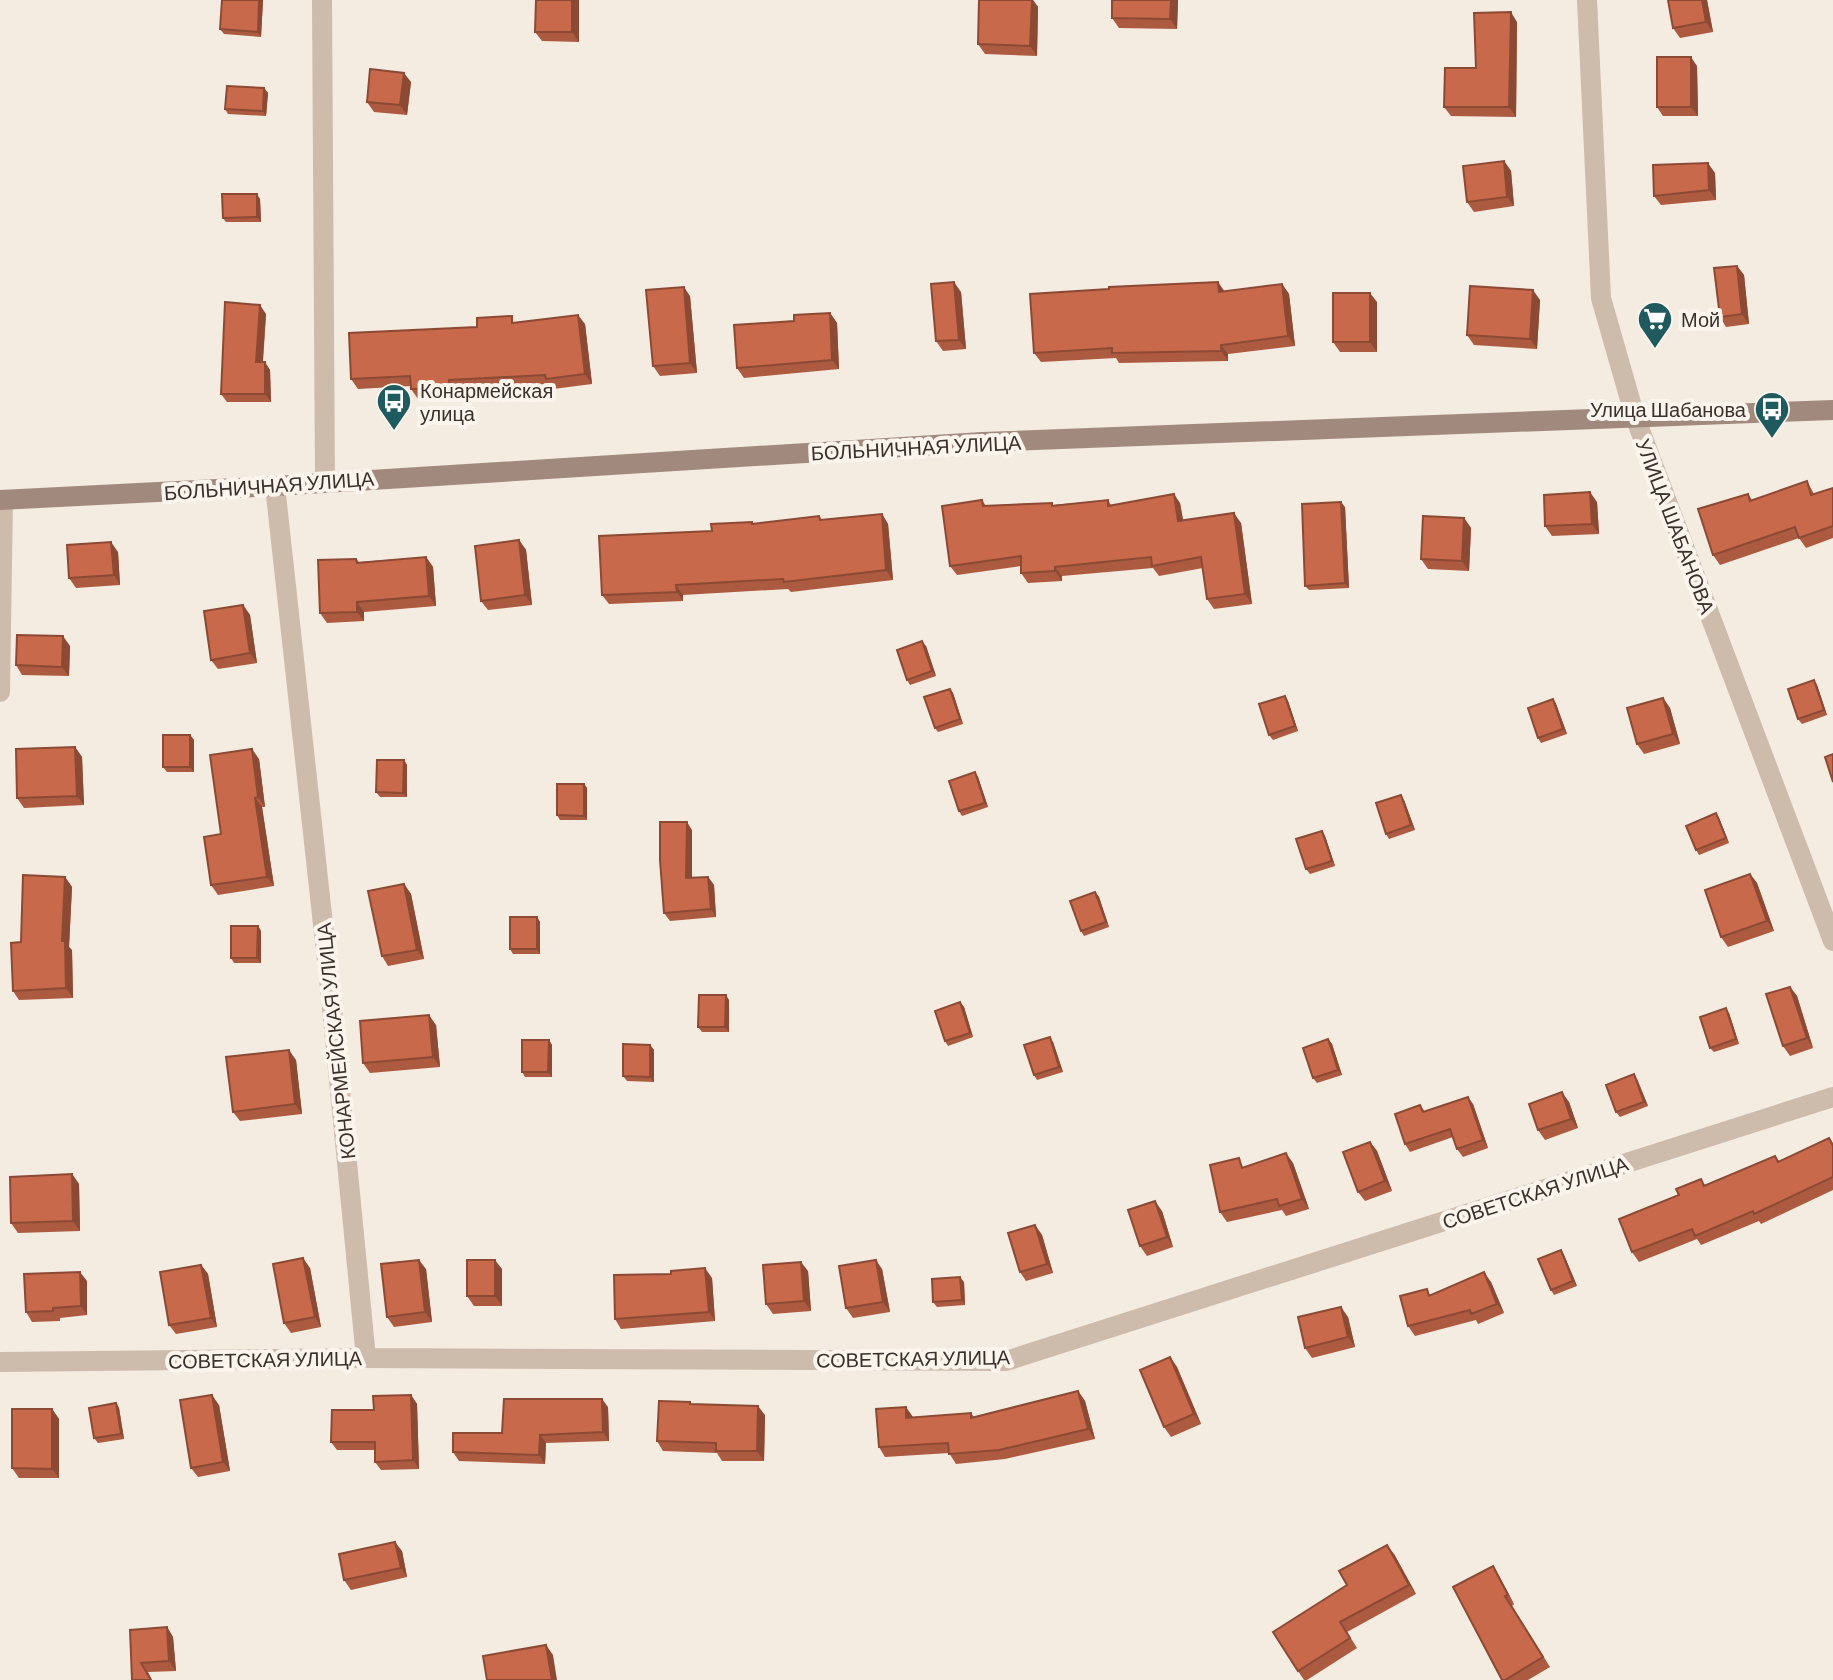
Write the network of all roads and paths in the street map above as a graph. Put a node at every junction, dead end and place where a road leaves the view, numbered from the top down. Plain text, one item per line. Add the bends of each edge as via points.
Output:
1 (322, 0) edge
2 (1587, 0) edge
3 (1833, 410) edge
4 (1635, 417) junction
5 (325, 482) junction
6 (275, 486) junction
7 (2, 500) edge
8 (0, 692) edge
9 (1833, 941) edge
10 (1833, 1097) edge
11 (366, 1358) junction
12 (0, 1362) edge

1 - 5 street
2 - 4 street, УЛИЦА ШАБАНОВА via 1601,298
3 - 4 street, БОЛЬНИЧНАЯ УЛИЦА
4 - 5 street, БОЛЬНИЧНАЯ УЛИЦА via 982,442
4 - 9 street, УЛИЦА ШАБАНОВА
5 - 6 street, БОЛЬНИЧНАЯ УЛИЦА
6 - 7 street, БОЛЬНИЧНАЯ УЛИЦА
6 - 11 street, КОНАРМЕЙСКАЯ УЛИЦА
7 - 8 street
10 - 11 street, СОВЕТСКАЯ УЛИЦА via 1006,1361
11 - 12 street, СОВЕТСКАЯ УЛИЦА

